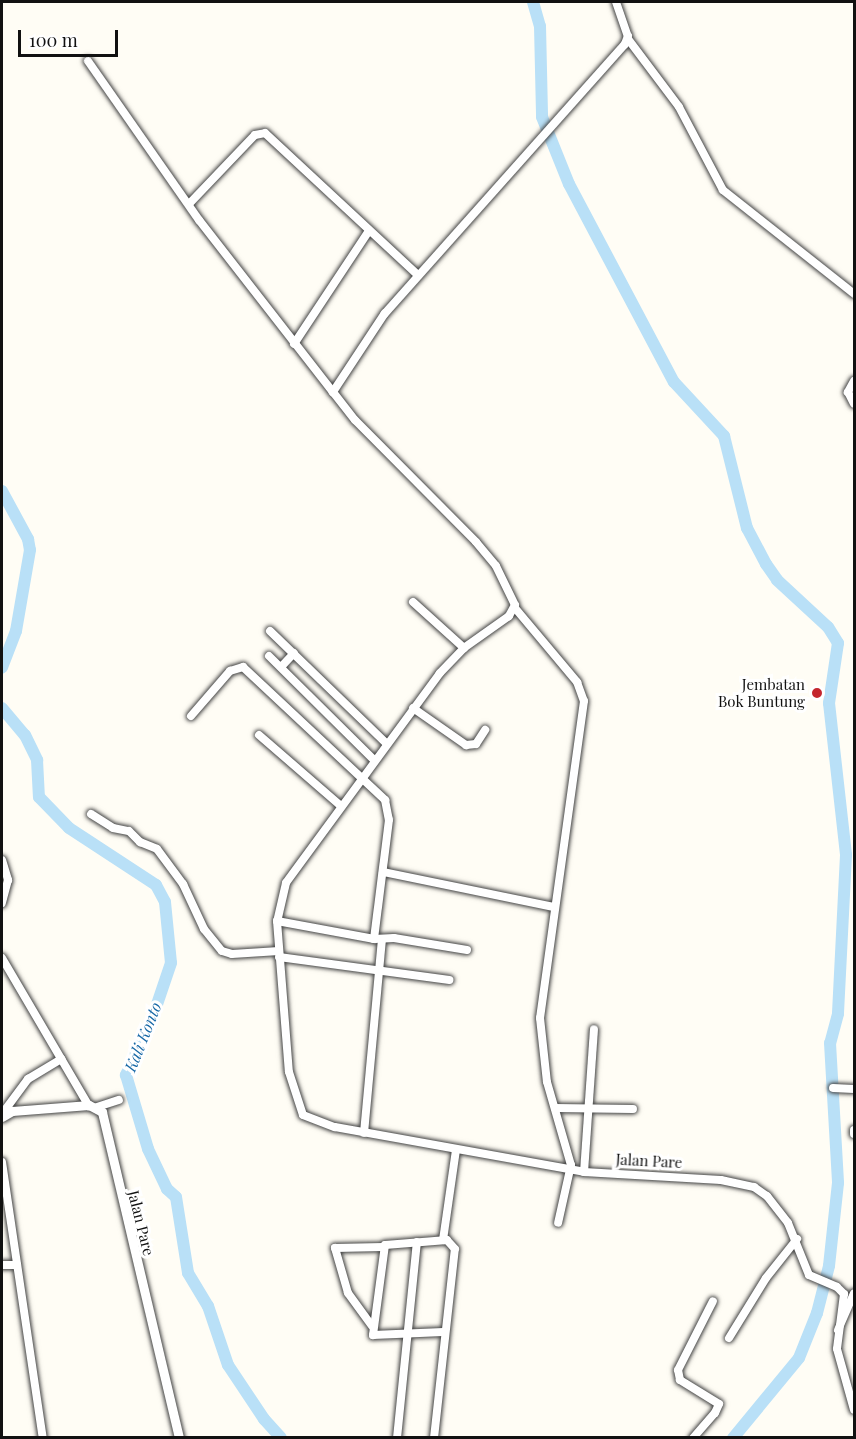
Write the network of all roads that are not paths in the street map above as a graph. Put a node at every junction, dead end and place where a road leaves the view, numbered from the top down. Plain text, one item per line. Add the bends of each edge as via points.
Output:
1 (616, 2) edge
2 (628, 39) junction
3 (87, 61) dead end
4 (189, 204) junction
5 (368, 232) junction
6 (418, 275) junction
7 (855, 294) edge
8 (294, 344) junction
9 (855, 381) edge
10 (333, 392) junction
11 (855, 404) edge
12 (413, 602) dead end
13 (515, 608) junction
14 (270, 631) dead end
15 (464, 648) junction
16 (294, 653) junction
17 (269, 656) dead end
18 (281, 667) junction
19 (413, 708) junction
20 (191, 716) dead end
21 (485, 730) dead end
22 (259, 735) dead end
23 (386, 743) junction
24 (374, 760) junction
25 (361, 780) junction
26 (341, 806) junction
27 (91, 814) dead end
28 (2, 860) edge
29 (383, 872) junction
30 (2, 903) edge
31 (553, 907) junction
32 (277, 921) junction
33 (378, 939) junction
34 (467, 950) dead end
35 (279, 954) junction
36 (2, 958) edge
37 (379, 973) junction
38 (449, 980) dead end
39 (594, 1029) dead end
40 (61, 1059) junction
41 (833, 1088) dead end
42 (855, 1089) edge
43 (119, 1100) dead end
44 (93, 1107) junction
45 (590, 1107) junction
46 (555, 1108) junction
47 (633, 1109) dead end
48 (3, 1115) edge
49 (364, 1133) junction
50 (456, 1150) junction
51 (2, 1162) edge
52 (570, 1170) junction
53 (584, 1172) junction
54 (558, 1223) dead end
55 (797, 1239) junction
56 (443, 1240) junction
57 (417, 1242) junction
58 (383, 1247) junction
59 (17, 1264) junction
60 (2, 1265) edge
61 (855, 1293) edge
62 (713, 1301) dead end
63 (372, 1326) junction
64 (837, 1331) junction
65 (443, 1332) junction
66 (406, 1336) junction
67 (729, 1338) dead end
68 (855, 1410) edge
69 (44, 1437) edge
70 (179, 1437) edge
71 (397, 1437) edge
72 (434, 1437) edge
73 (693, 1437) edge

1 - 2 street
2 - 6 street
2 - 7 street via 679,107 723,190
3 - 4 street
4 - 5 street via 261,132
4 - 8 street
5 - 6 street
5 - 8 street
6 - 10 street via 373,328
8 - 10 street
9 - 11 street via 848,392
10 - 13 street via 355,420 489,558 510,590
12 - 15 street
13 - 15 street
13 - 31 street via 577,682 584,701
14 - 16 street
15 - 19 street
16 - 18 street
16 - 23 street
17 - 18 street
18 - 24 street
19 - 21 street via 465,745 476,744
19 - 23 street
20 - 25 street via 230,671 243,667
22 - 26 street
23 - 24 street
24 - 25 street
25 - 26 street
25 - 29 street via 389,808
26 - 32 street via 286,883
27 - 35 street via 157,849 183,884 204,929 222,951
28 - 30 street via 8,880
29 - 31 street
29 - 33 street
31 - 46 street via 541,992 540,1035
32 - 33 street
32 - 35 street
33 - 34 street
33 - 37 street
35 - 37 street
35 - 49 street, Jalan Pare via 294,1096 308,1118
36 - 40 street
37 - 38 street
37 - 49 street
39 - 45 street
40 - 44 street
40 - 48 street via 28,1079
41 - 42 street
43 - 44 street
44 - 48 street
44 - 70 street, Jalan Pare via 104,1119
45 - 46 street
45 - 47 street
45 - 53 street
46 - 52 street
49 - 50 street, Jalan Pare
50 - 52 street, Jalan Pare
50 - 56 street
51 - 59 street
52 - 53 street, Jalan Pare
52 - 54 street
53 - 55 street, Jalan Pare via 749,1185 780,1211
55 - 64 street, Jalan Pare via 805,1269 813,1277 837,1287 844,1301
55 - 67 street via 766,1278
56 - 57 street
56 - 65 street via 451,1241 455,1249
57 - 58 street
57 - 66 street
58 - 63 street
58 - 63 street via 335,1248 348,1293
59 - 60 street
59 - 69 street
61 - 64 street via 845,1322
62 - 73 street via 678,1370 680,1380 719,1404
63 - 66 street via 375,1337
64 - 68 street, Jalan Pare via 840,1363
65 - 66 street
65 - 72 street
66 - 71 street

